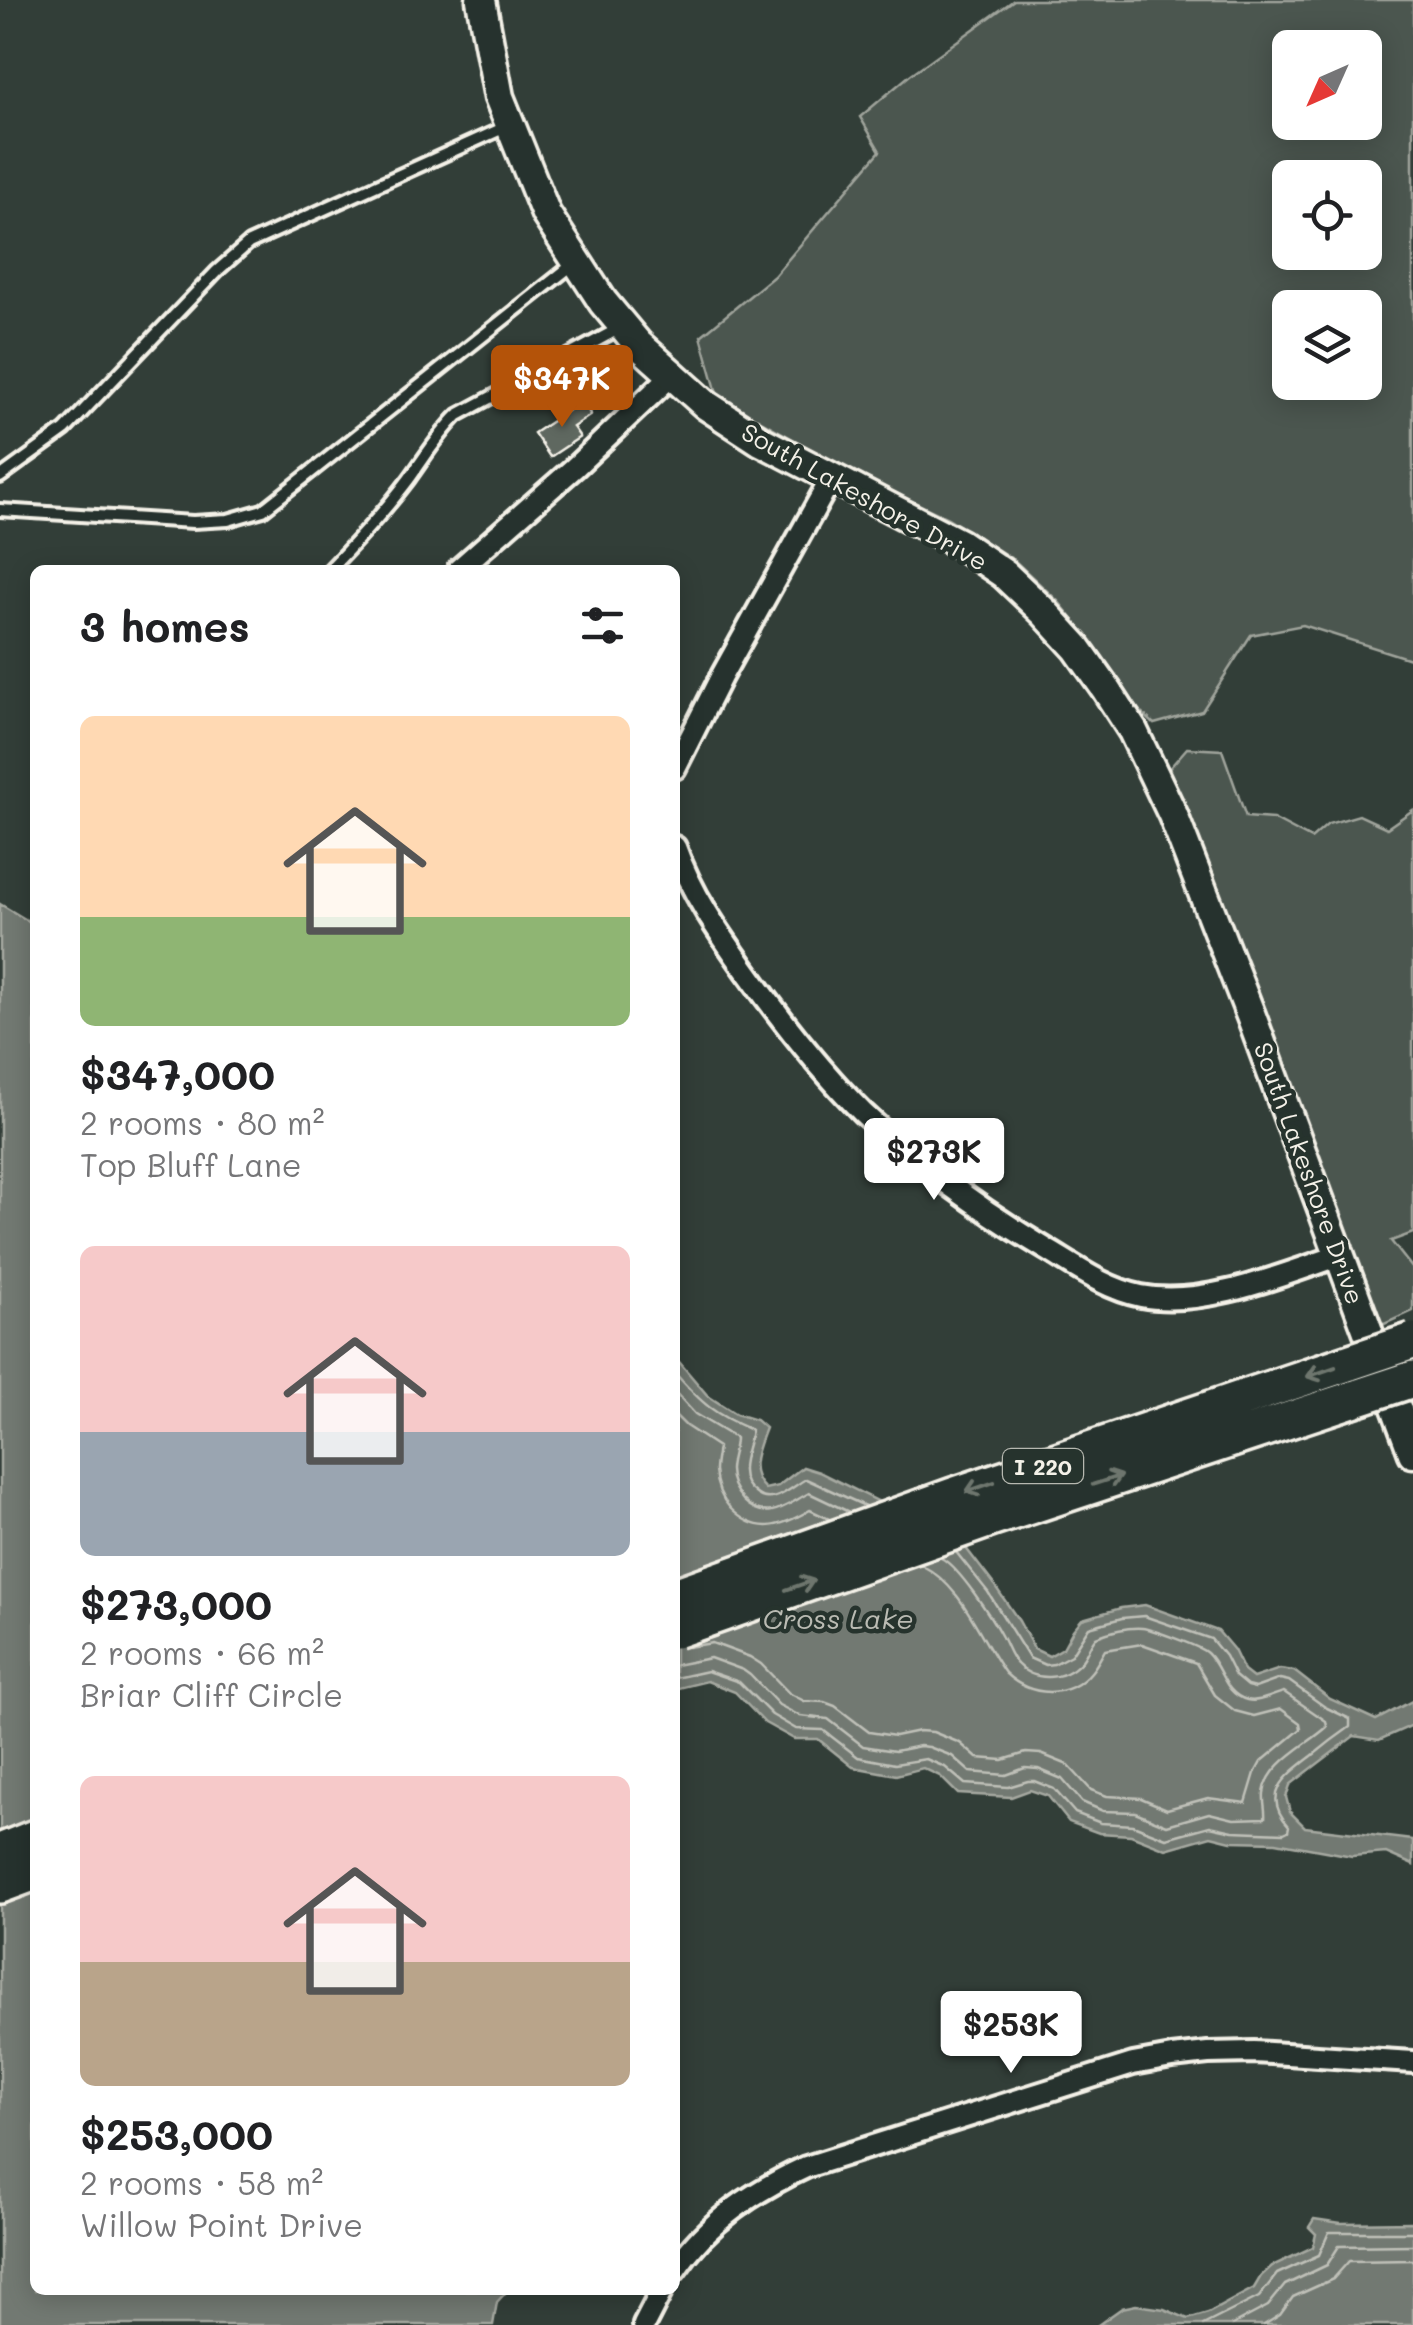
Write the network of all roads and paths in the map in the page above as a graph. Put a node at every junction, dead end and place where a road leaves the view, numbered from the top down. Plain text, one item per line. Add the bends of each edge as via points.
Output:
1 (481, 0) edge
2 (510, 125) junction
3 (577, 262) junction
4 (622, 327) junction
5 (671, 376) junction
6 (0, 477) edge
7 (831, 478) junction
8 (0, 510) edge
9 (334, 565) edge
10 (464, 565) edge
11 (680, 758) edge
12 (680, 862) edge
13 (1341, 1255) junction
14 (1413, 1341) edge
15 (1413, 1379) edge
16 (1413, 1453) edge
17 (680, 1594) edge
18 (680, 1628) edge
19 (30, 1840) edge
20 (0, 1852) edge
21 (30, 1874) edge
22 (0, 1885) edge
23 (1413, 2062) edge
24 (680, 2264) edge
25 (659, 2295) edge
26 (644, 2325) edge

1 - 2 street, South Lakeshore Drive
2 - 3 street, South Lakeshore Drive via 546,214
2 - 6 lane via 248,244 65,430
3 - 4 street, South Lakeshore Drive
3 - 8 lane via 263,510 193,522
4 - 5 street, South Lakeshore Drive
4 - 9 lane via 458,415
5 - 7 street, South Lakeshore Drive via 706,405
5 - 10 street
7 - 11 street
7 - 13 street, South Lakeshore Drive via 1004,574 1106,688 1173,814
12 - 13 street via 718,932 772,1008 860,1110 1037,1244 1109,1286 1154,1298 1211,1295
13 - 16 street, South Lakeshore Drive
14 -> 17 highway, I 220, bridge
18 -> 15 highway, I 220, bridge
19 - 20 highway
21 - 22 highway
23 - 24 street via 1254,2052 1133,2064 771,2183 716,2222
25 - 26 street

